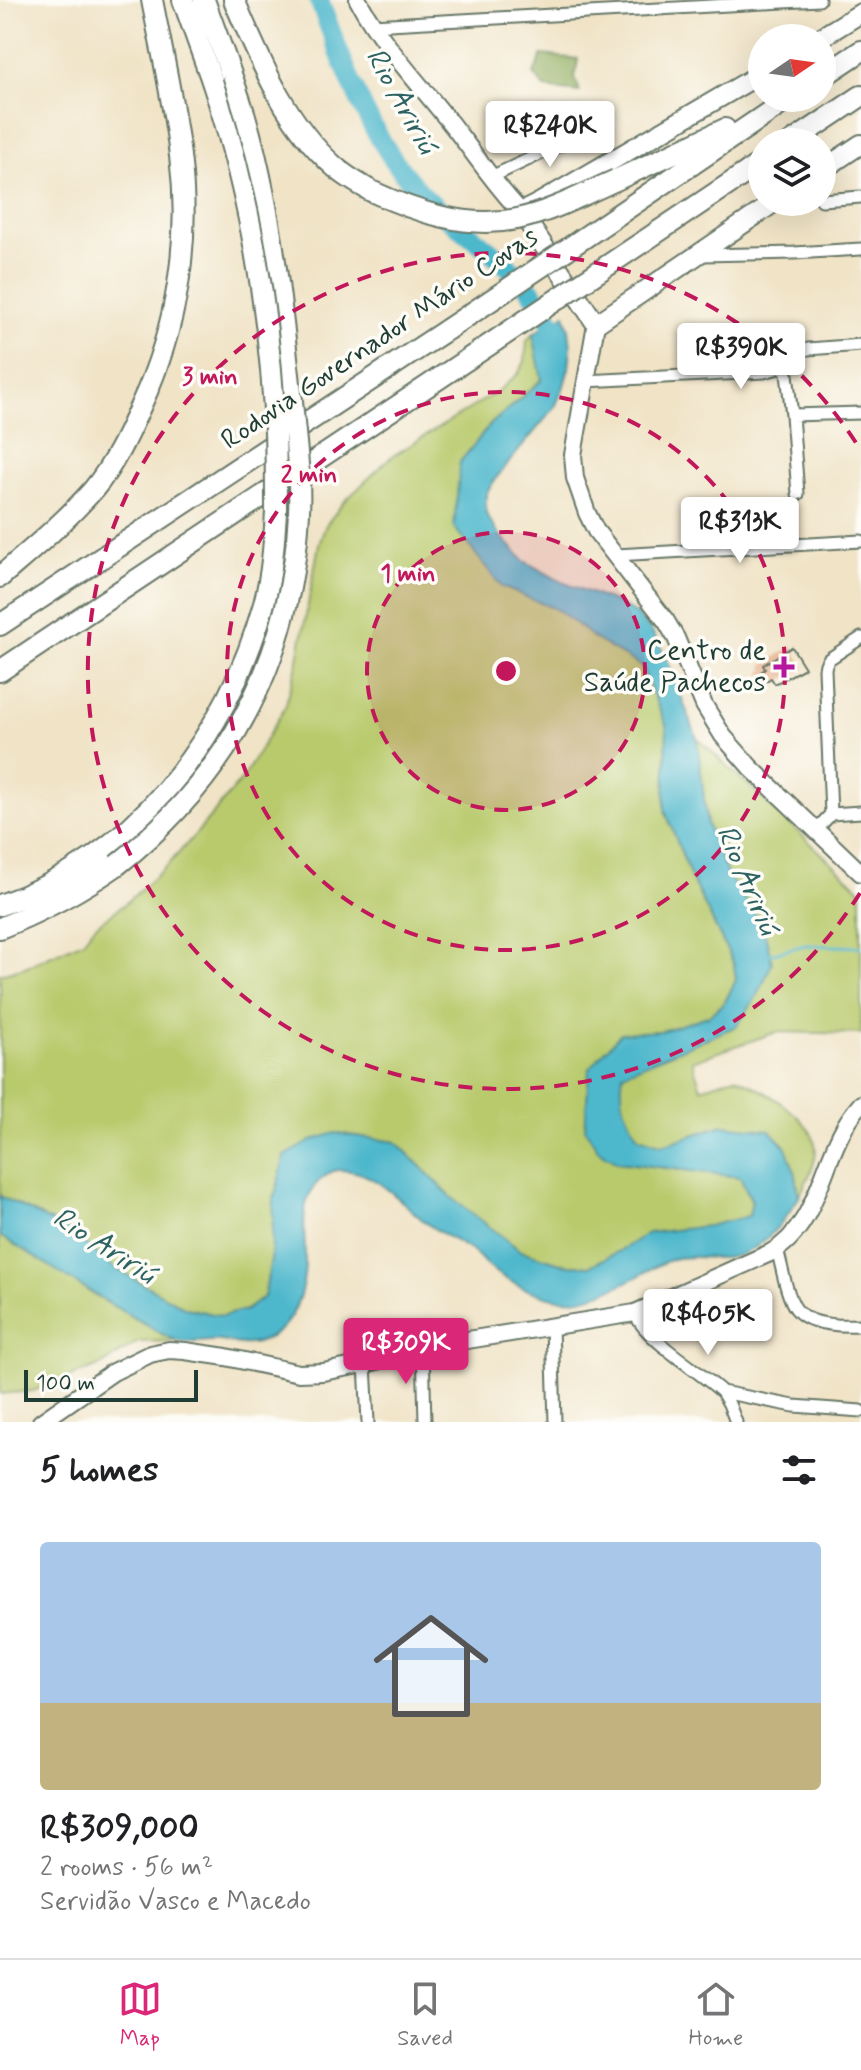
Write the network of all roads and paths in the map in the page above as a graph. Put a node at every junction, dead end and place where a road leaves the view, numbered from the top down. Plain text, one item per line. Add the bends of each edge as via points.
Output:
1 (152, 0) edge
2 (183, 0) edge
3 (204, 0) edge
4 (234, 0) edge
5 (358, 0) edge
6 (819, 0) edge
7 (861, 13) edge
8 (372, 25) junction
9 (836, 28) edge
10 (861, 51) edge
11 (836, 68) edge
12 (222, 79) junction
13 (748, 81) edge
14 (861, 96) edge
15 (760, 112) edge
16 (768, 112) edge
17 (813, 128) edge
18 (601, 135) dead end
19 (861, 144) edge
20 (836, 161) edge
21 (748, 171) edge
22 (491, 177) junction
23 (861, 197) edge
24 (836, 199) edge
25 (521, 212) junction
26 (757, 216) edge
27 (861, 249) edge
28 (697, 255) junction
29 (596, 324) junction
30 (861, 345) edge
31 (786, 366) junction
32 (585, 381) junction
33 (861, 413) edge
34 (792, 415) junction
35 (798, 494) dead end
36 (861, 541) edge
37 (616, 555) junction
38 (0, 577) edge
39 (0, 625) edge
40 (861, 638) edge
41 (8, 665) edge
42 (0, 681) edge
43 (861, 812) edge
44 (831, 814) junction
45 (816, 830) junction
46 (861, 873) edge
47 (0, 905) edge
48 (0, 928) edge
49 (861, 1104) edge
50 (777, 1249) junction
51 (635, 1313) junction
52 (861, 1325) edge
53 (552, 1326) junction
54 (423, 1348) junction
55 (365, 1364) junction
56 (722, 1392) junction
57 (861, 1411) edge
58 (41, 1422) edge
59 (368, 1422) edge
60 (425, 1422) edge
61 (555, 1422) edge
62 (736, 1422) edge

1 - 38 highway via 181,157 183,219 171,324 150,387 111,464 65,519
2 - 12 highway
3 - 12 highway
4 - 15 highway, bridge via 276,91 322,155 371,191 444,218 519,219
5 - 8 main road
6 - 8 street
7 - 9 main road
8 - 22 main road
10 - 11 highway
12 - 47 highway, bridge via 224,118 264,314 274,409 276,512 265,603 237,678 171,786 137,823 87,862
12 - 48 highway, bridge via 245,116 264,199 292,401 299,508 293,574 280,631 233,738 180,808 95,881
13 - 25 main road
14 - 17 highway
16 - 39 highway, Rodovia Governador Mário Covas, bridge
18 - 22 street via 572,139
19 - 20 main road
21 - 41 highway, bridge
22 - 25 main road
23 - 24 street
25 - 29 main road
26 - 28 main road
27 - 28 street
28 - 29 main road
29 - 32 main road
30 - 31 street via 808,349
31 - 32 street via 764,372
31 - 34 street
32 - 37 main road via 573,455 575,478 596,531
33 - 34 street
34 - 35 street
36 - 37 street
37 - 45 main road via 666,621 722,734
40 - 44 street via 829,659 825,669
41 - 42 highway
43 - 44 street
44 - 45 street
45 - 46 main road
49 - 50 main road via 842,1131 810,1207
50 - 51 main road
50 - 52 street via 796,1310 818,1322
51 - 53 main road
51 - 56 street via 648,1332
53 - 54 main road
53 - 61 street
54 - 55 main road
54 - 60 street
55 - 58 main road via 299,1373 169,1350 132,1361
55 - 59 street
56 - 57 street via 794,1406
56 - 62 street

